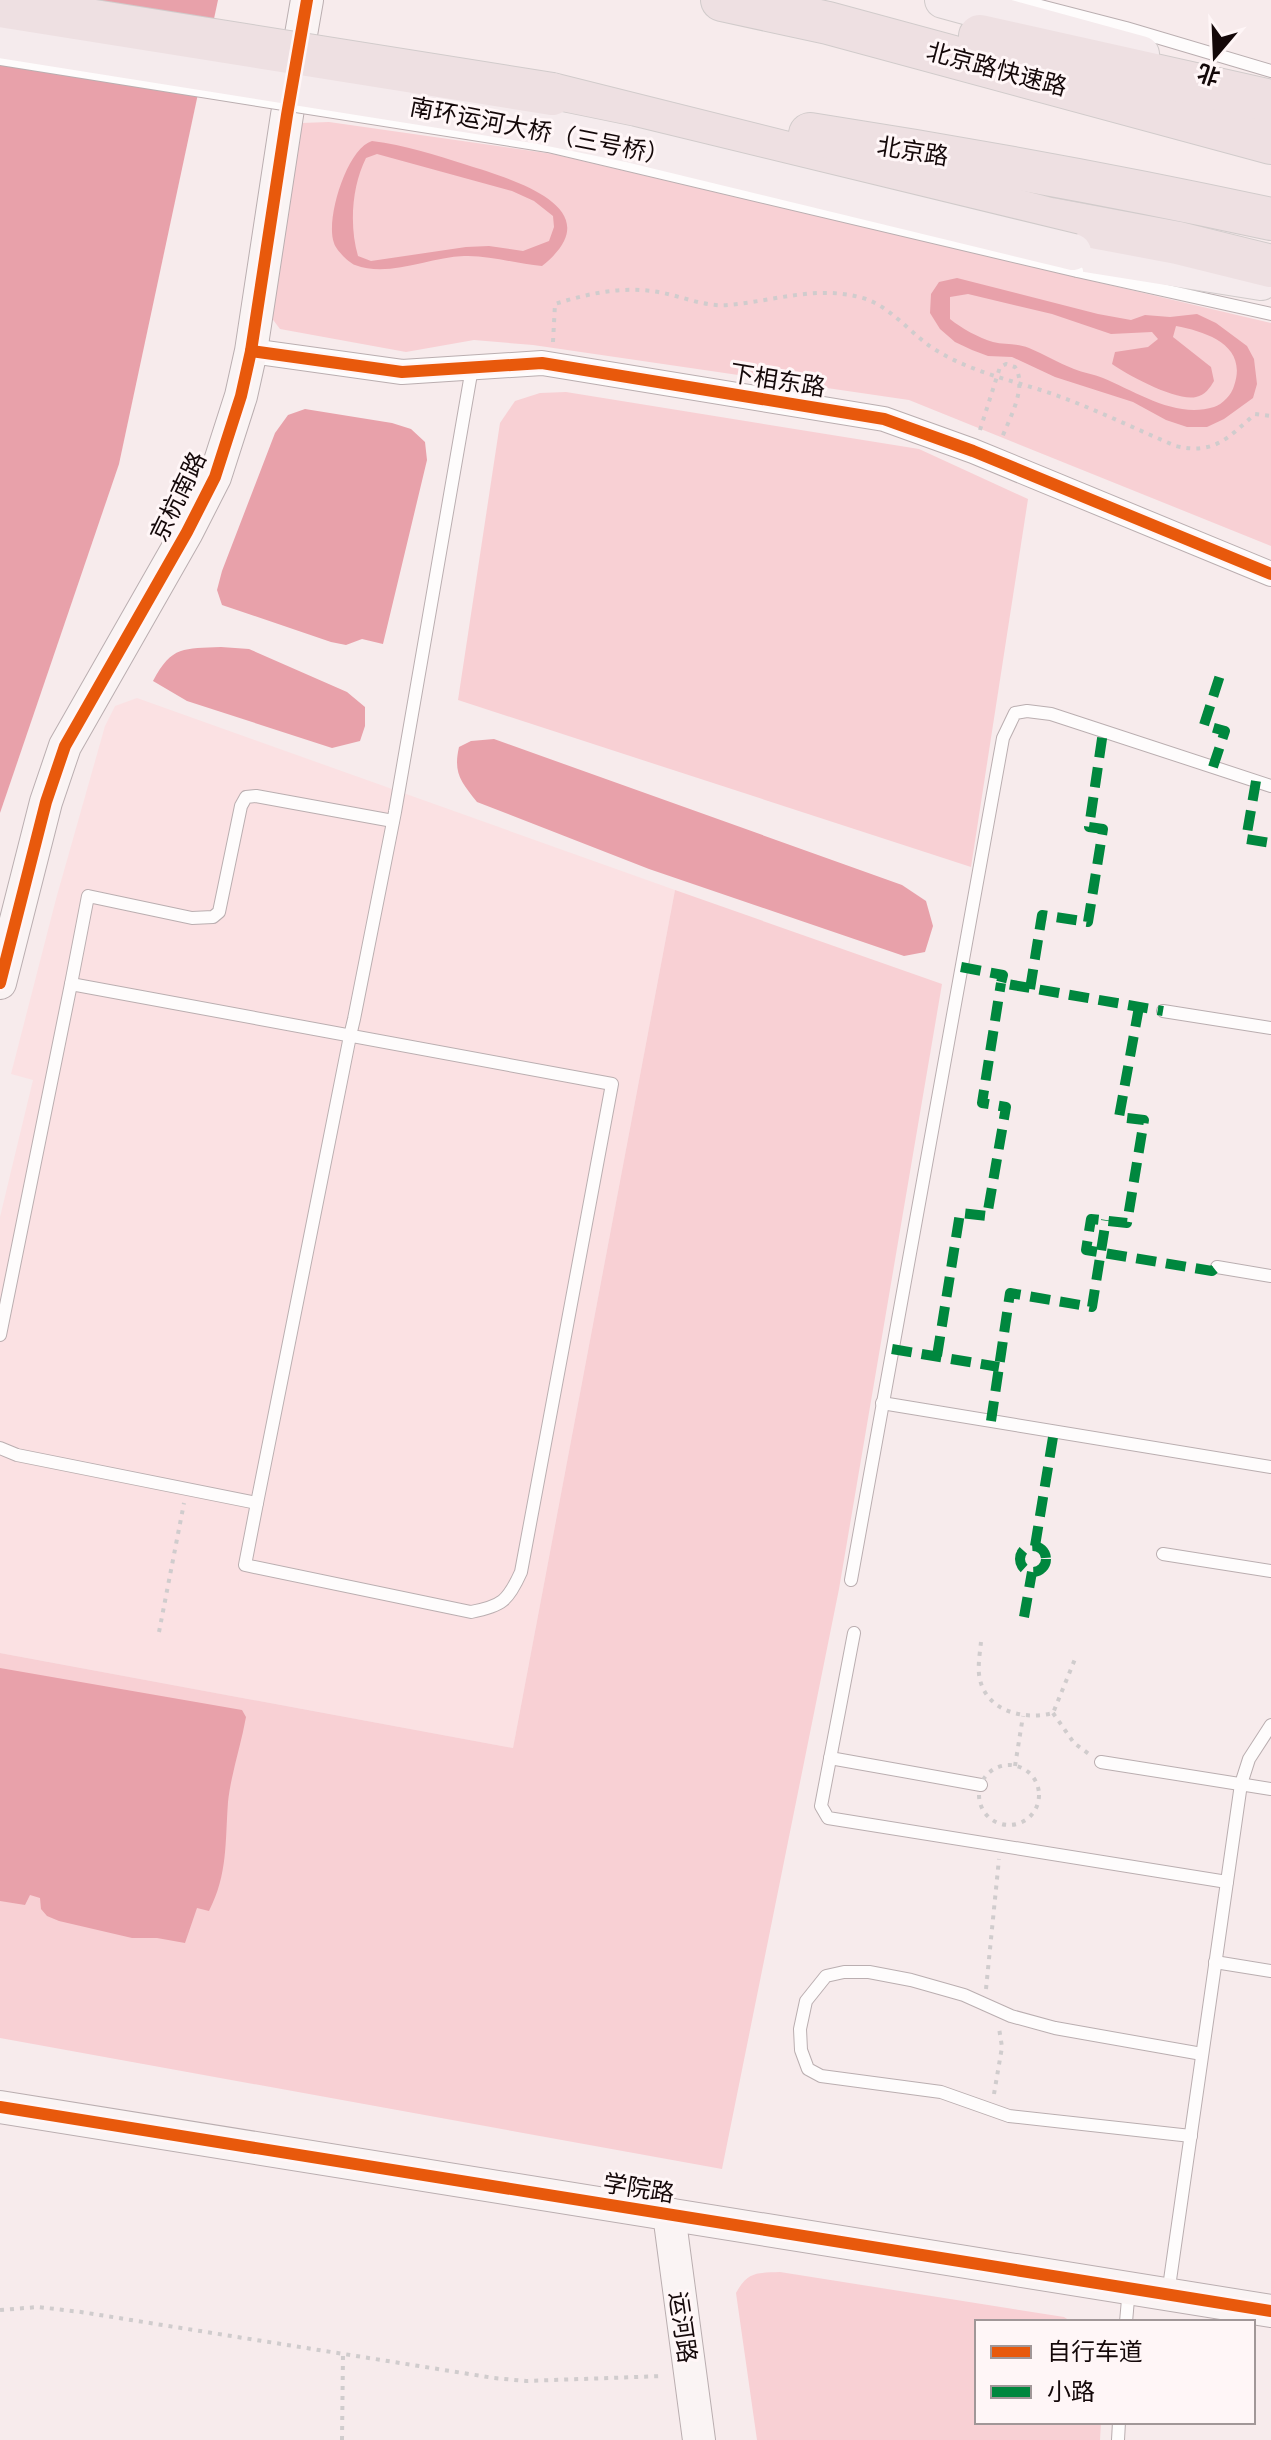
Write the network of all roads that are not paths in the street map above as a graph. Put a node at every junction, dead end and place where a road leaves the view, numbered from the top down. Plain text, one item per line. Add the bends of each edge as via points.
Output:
1 (307, 0) edge
2 (722, 0) edge
3 (815, 0) edge
4 (943, 0) edge
5 (1017, 0) edge
6 (0, 6) edge
7 (1123, 37) junction
8 (0, 40) edge
9 (0, 59) edge
10 (1271, 71) edge
11 (552, 94) junction
12 (1271, 100) edge
13 (1271, 143) edge
14 (1271, 219) edge
15 (1066, 247) junction
16 (1271, 266) edge
17 (1271, 284) edge
18 (1271, 314) edge
19 (251, 351) junction
20 (472, 368) junction
21 (1271, 574) edge
22 (1271, 786) edge
23 (393, 821) junction
24 (0, 983) edge
25 (71, 984) junction
26 (1163, 1011) dead end
27 (1271, 1028) edge
28 (350, 1036) junction
29 (1217, 1267) dead end
30 (1271, 1276) edge
31 (0, 1335) edge
32 (882, 1403) junction
33 (0, 1448) edge
34 (1271, 1467) edge
35 (257, 1503) junction
36 (1163, 1554) dead end
37 (1271, 1571) edge
38 (851, 1580) dead end
39 (854, 1633) dead end
40 (1271, 1725) edge
41 (830, 1758) junction
42 (1101, 1762) road end
43 (1241, 1784) junction
44 (981, 1785) road end
45 (1271, 1789) edge
46 (1227, 1882) junction
47 (1215, 1962) junction
48 (1271, 1971) edge
49 (1202, 2054) junction
50 (0, 2107) edge
51 (1191, 2136) junction
52 (669, 2214) junction
53 (1129, 2288) junction
54 (1168, 2294) junction
55 (1271, 2311) edge
56 (1126, 2320) edge
57 (699, 2440) edge

1 - 19 street, 京杭南路
2 - 13 highway, 北京路快速路 via 828,23
3 - 12 highway
4 - 7 main road
5 - 7 lane
6 - 11 highway, 南环运河大桥（三号桥）, bridge
7 - 10 lane
7 - 12 main road
8 - 15 main road, 南环运河大桥（三号桥）, bridge via 540,126
9 - 15 lane, bridge via 548,146
11 - 14 highway, 北京路 via 958,157
11 - 15 highway
15 - 16 highway via 1178,243
15 - 17 main road
15 - 18 lane
19 - 20 street, 下相东路 via 402,372
19 - 24 street, 京杭南路 via 215,477 65,746
20 - 21 street, 下相东路 via 551,364 884,419
20 - 23 lane
22 - 32 lane via 1051,714 1015,713 1003,738
23 - 25 lane via 246,797 219,912 192,918 88,896
23 - 28 lane
25 - 28 lane
25 - 31 lane
26 - 27 lane
28 - 35 lane
28 - 35 lane via 612,1084 521,1572 511,1594 497,1607 471,1612 245,1565
29 - 30 lane
32 - 34 lane
32 - 38 lane
33 - 35 lane
36 - 37 lane
39 - 41 lane
40 - 43 lane via 1249,1759
41 - 44 lane
41 - 46 lane via 821,1806 828,1818
42 - 43 lane
43 - 45 lane
43 - 46 lane
46 - 47 lane
47 - 48 lane
47 - 49 lane
49 - 51 lane
49 - 51 lane via 1031,2023 964,1995 869,1972 826,1976 814,1987 800,2029 808,2069 821,2076 941,2092 1009,2116
50 - 52 street, 学院路
51 - 54 lane
52 - 53 street, 学院路
52 - 57 street, 运河路
53 - 54 street, 学院路
53 - 56 lane
54 - 55 street, 学院路

